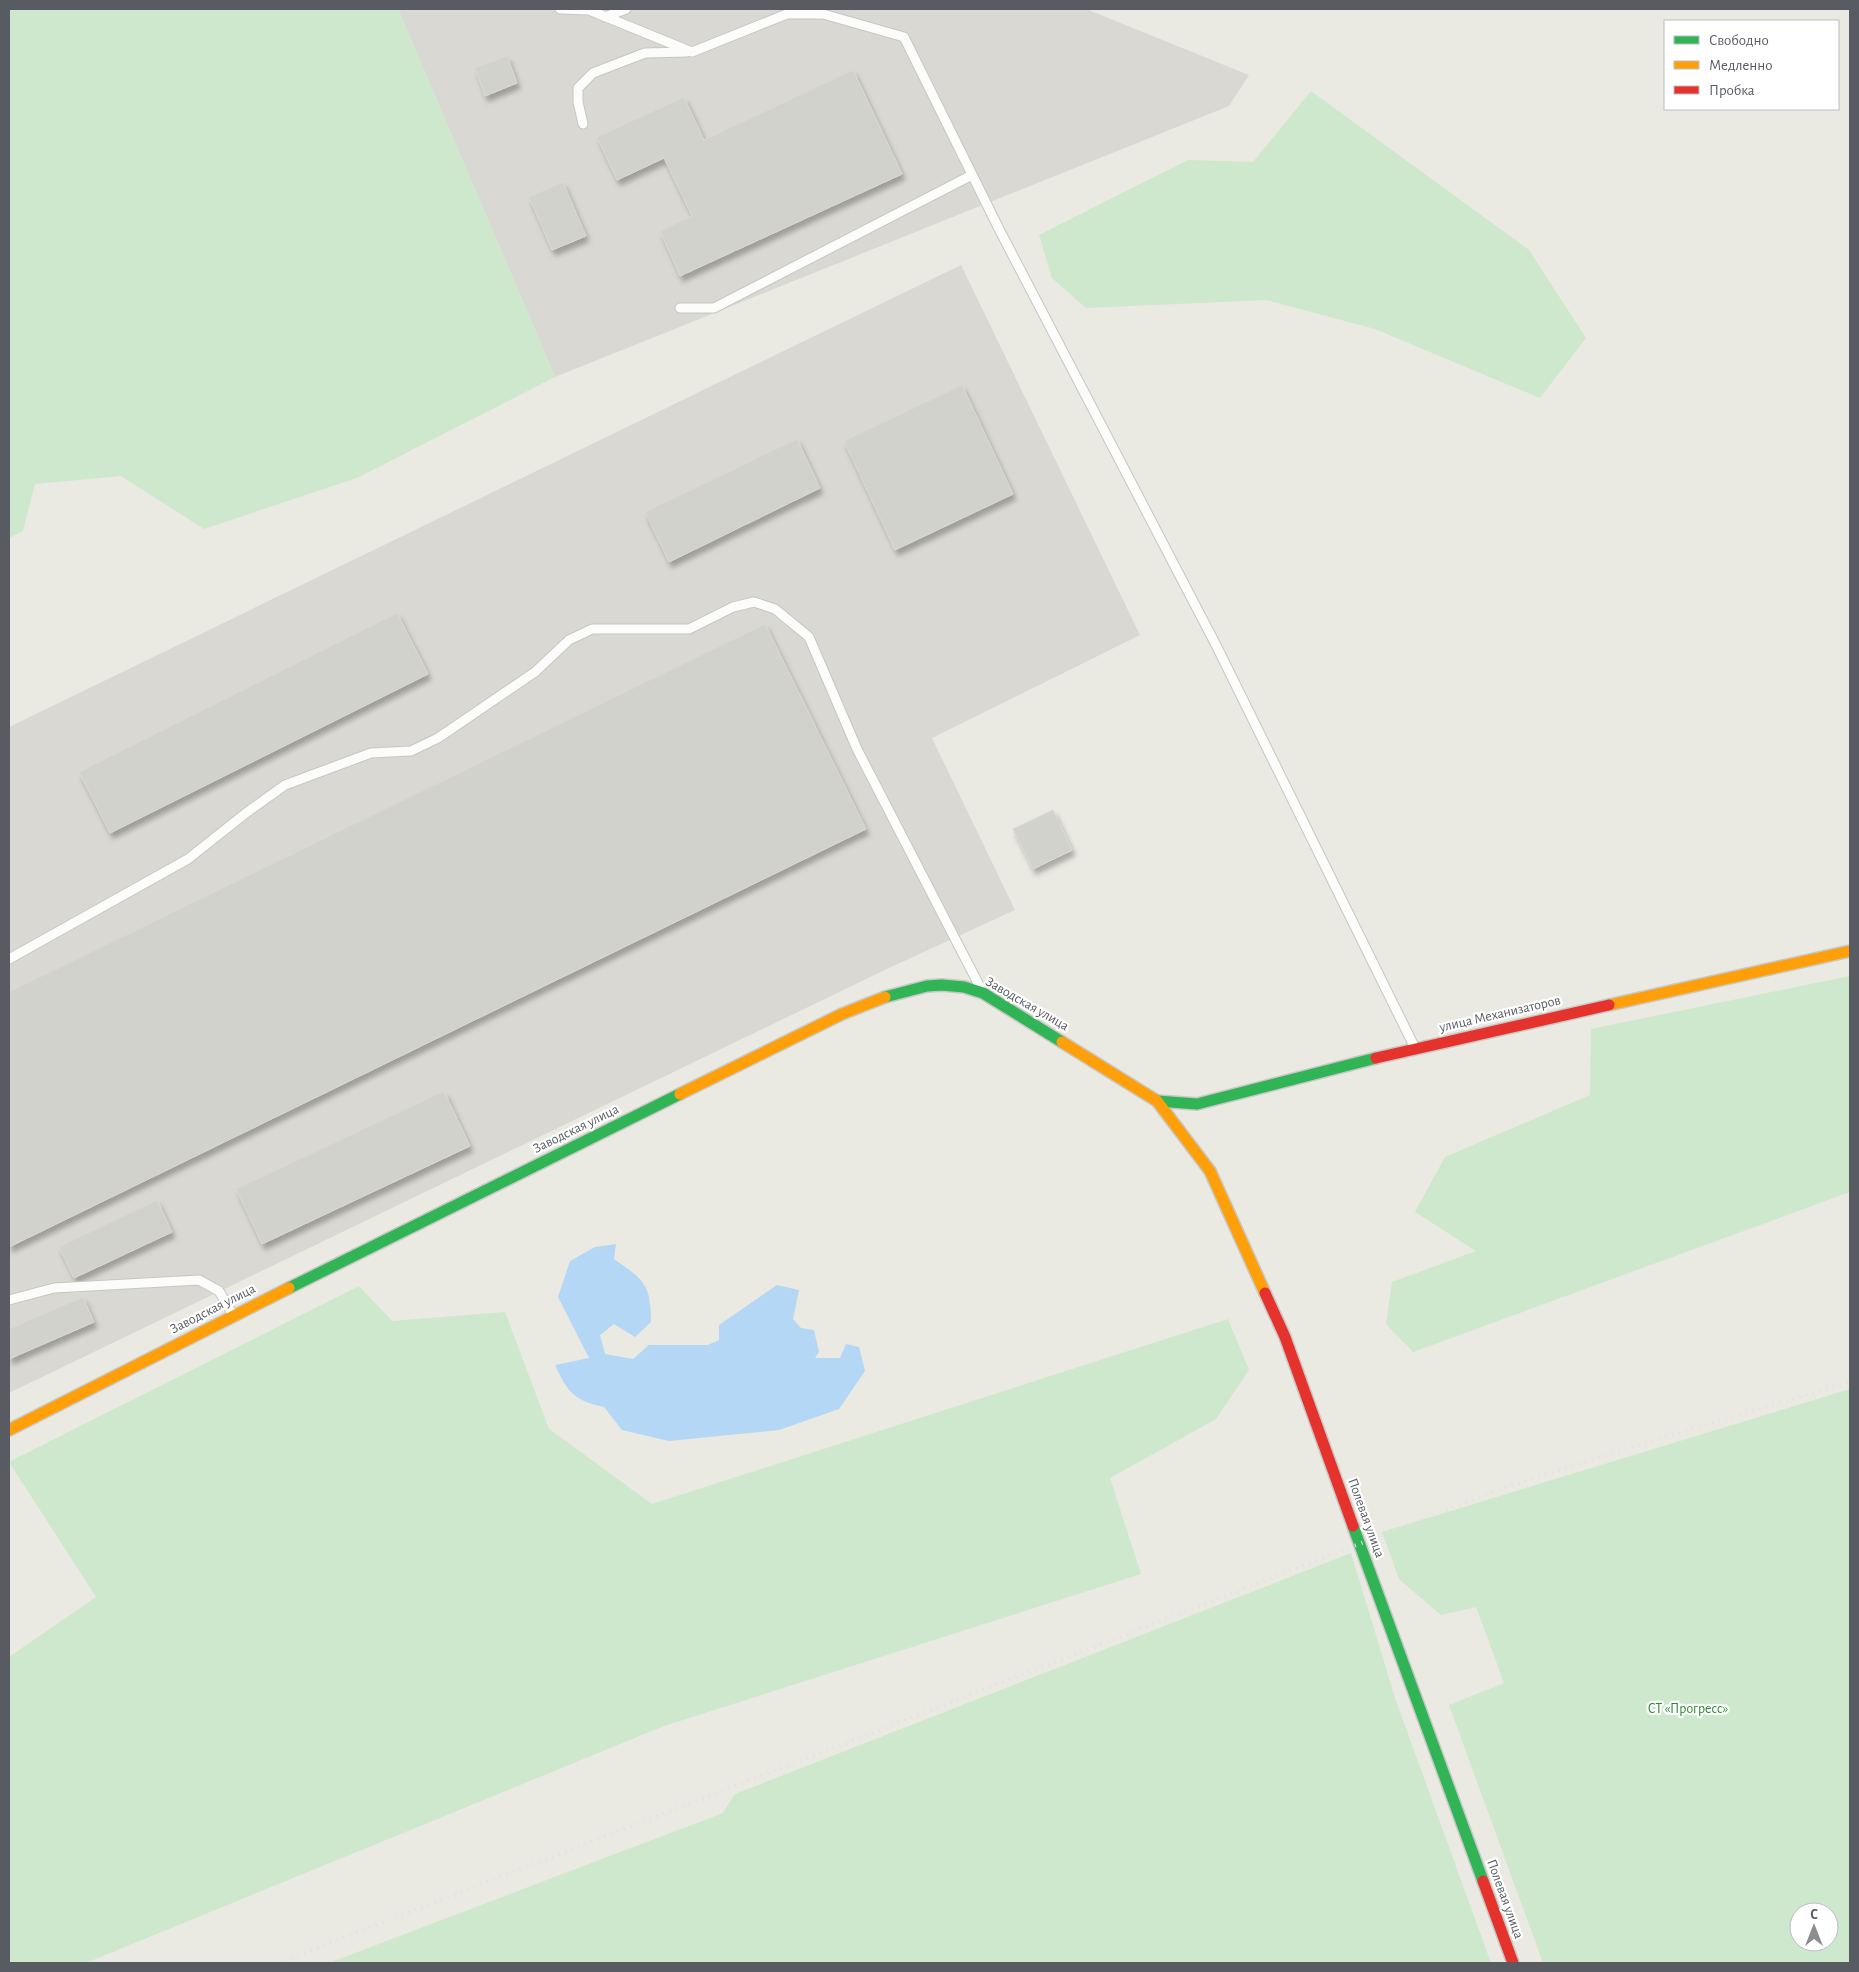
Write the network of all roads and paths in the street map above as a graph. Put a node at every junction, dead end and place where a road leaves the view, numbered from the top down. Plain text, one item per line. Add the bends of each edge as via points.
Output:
1 (560, 9) edge
2 (626, 9) edge
3 (777, 9) edge
4 (787, 14) junction
5 (605, 17) junction
6 (692, 52) junction
7 (583, 124) dead end
8 (972, 175) junction
9 (680, 308) dead end
10 (1850, 952) edge
11 (9, 959) edge
12 (984, 993) junction
13 (1415, 1048) junction
14 (1157, 1101) junction
15 (9, 1300) edge
16 (233, 1315) junction
17 (9, 1430) edge
18 (1513, 1963) edge

1 - 5 lane via 589,10
2 - 5 lane
3 - 4 lane
4 - 6 lane
4 - 8 lane via 823,14 904,37
5 - 6 lane
6 - 7 lane via 645,53 593,73 578,88
8 - 9 lane via 714,308
8 - 13 lane via 1217,647
10 - 13 street, улица Механизаторов
11 - 12 lane via 188,859 285,785 371,753 411,751 438,738 535,672 569,640 592,630 689,630 734,607 754,602 775,609 809,637 857,749
12 - 14 street, Заводская улица
12 - 16 street, Заводская улица via 958,986 925,986 886,995
13 - 14 street, улица Механизаторов via 1197,1104
14 - 18 street, Полевая улица via 1210,1171 1285,1338
15 - 16 lane via 54,1288 199,1280 219,1291
16 - 17 street, Заводская улица

